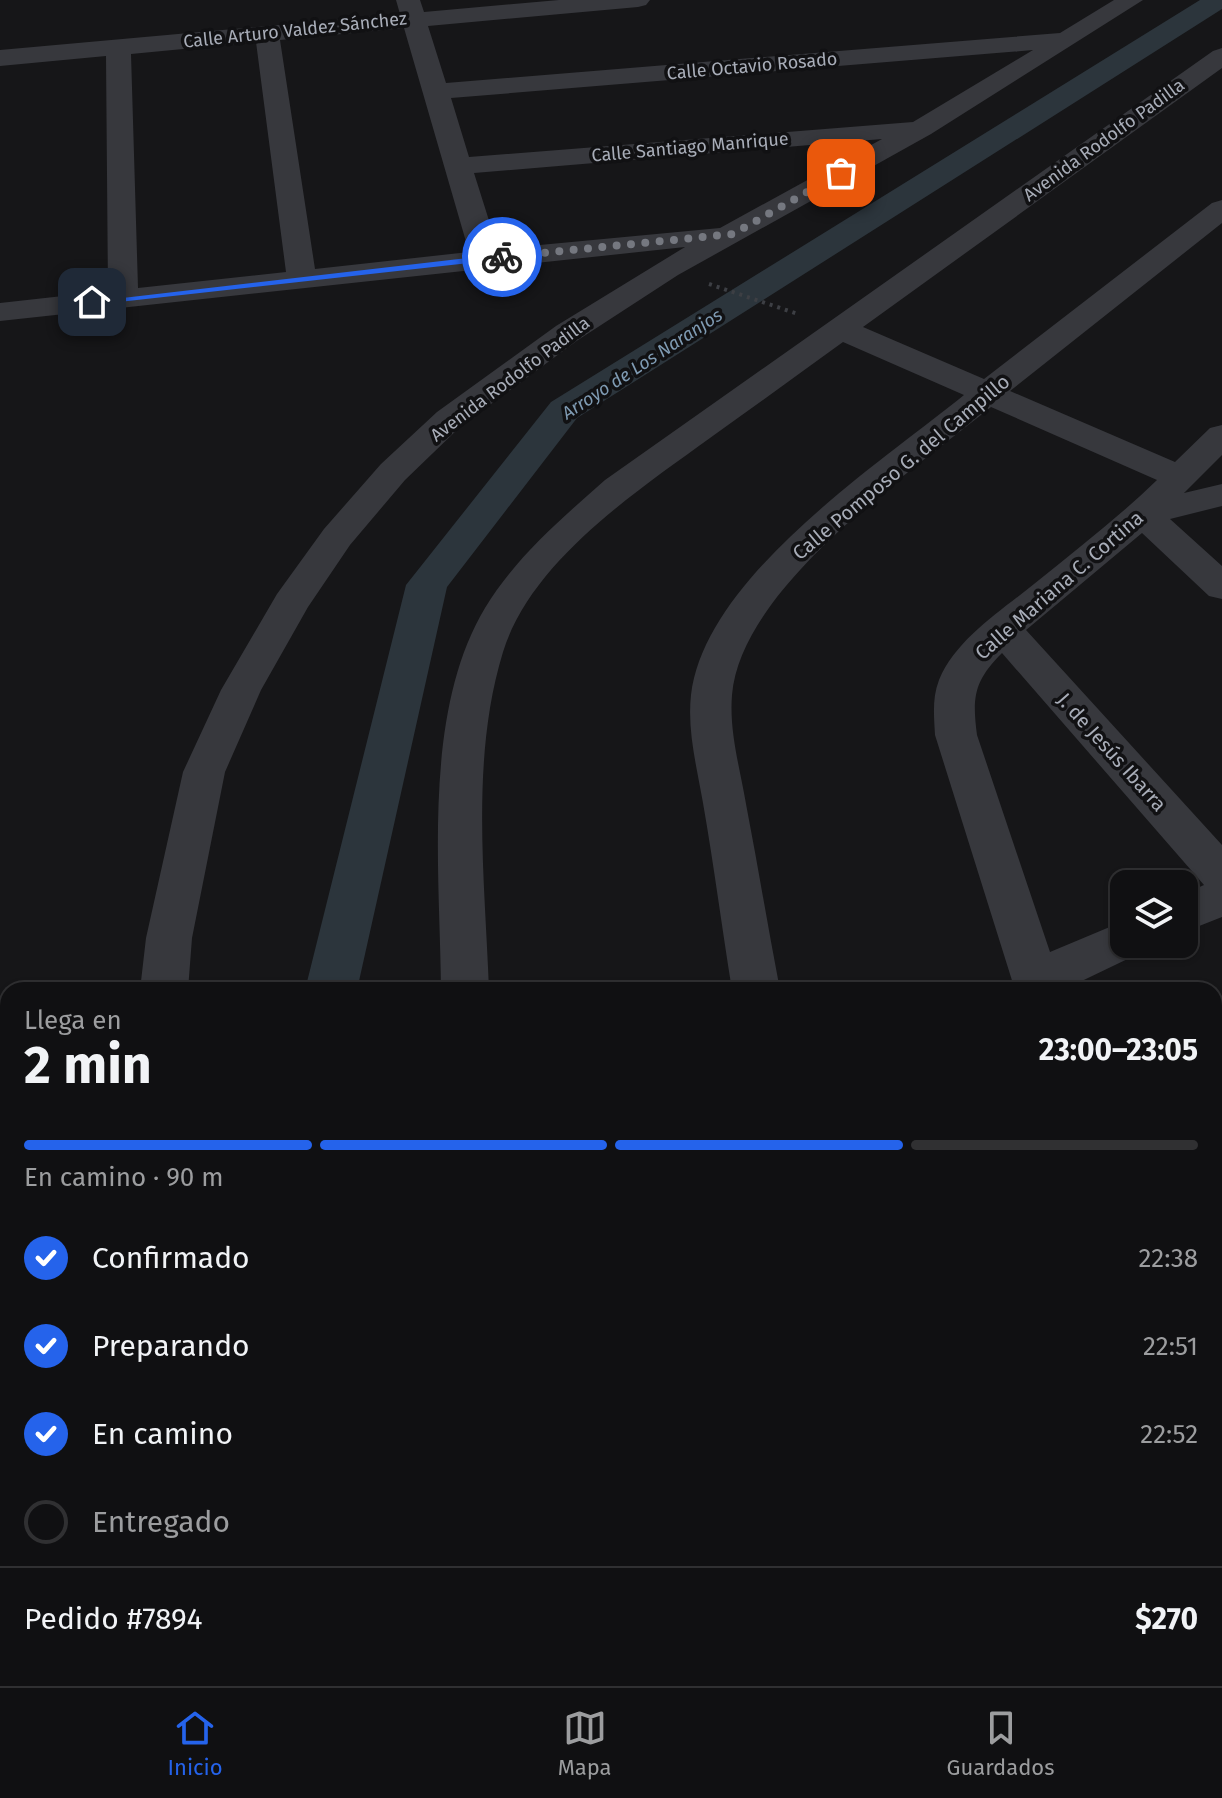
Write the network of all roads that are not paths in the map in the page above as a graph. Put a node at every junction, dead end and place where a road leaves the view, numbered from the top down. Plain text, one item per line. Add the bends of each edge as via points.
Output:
1 (638, 0) edge
2 (1131, 0) edge
3 (411, 10) edge
4 (267, 34) junction
5 (1069, 39) junction
6 (118, 47) junction
7 (1222, 56) edge
8 (0, 58) edge
9 (435, 92) junction
10 (922, 128) junction
11 (459, 166) junction
12 (1222, 209) edge
13 (733, 234) junction
14 (486, 259) junction
15 (302, 280) junction
16 (123, 299) junction
17 (0, 312) edge
18 (840, 329) junction
19 (989, 392) junction
20 (1222, 435) edge
21 (1181, 477) junction
22 (1222, 495) edge
23 (1143, 514) junction
24 (1222, 587) edge
25 (1003, 629) junction
26 (1222, 875) edge
27 (1222, 897) edge
28 (1198, 908) edge
29 (1110, 947) edge
30 (165, 982) edge
31 (465, 982) edge
32 (755, 982) edge
33 (1037, 982) edge
34 (1044, 982) edge

1 - 3 street, Calle Arturo Valdez Sánchez
2 - 5 street, Avenida Rodolfo Padilla
3 - 4 street, Calle Arturo Valdez Sánchez
3 - 9 street
4 - 6 street, Calle Arturo Valdez Sánchez
4 - 15 street
5 - 9 street, Calle Octavio Rosado
5 - 10 street, Avenida Rodolfo Padilla
6 - 8 street, Calle Arturo Valdez Sánchez
6 - 16 street
7 - 18 street, Avenida Rodolfo Padilla
9 - 11 street
10 - 11 street, Calle Santiago Manrique
10 - 13 street, Avenida Rodolfo Padilla
11 - 14 street
12 - 19 street, Calle Pomposo G. del Campillo
13 - 14 street
13 - 30 street, Avenida Rodolfo Padilla via 567,333 449,419 393,472 337,537 241,690 204,772
14 - 15 street
15 - 16 street
16 - 17 street
18 - 19 street
18 - 31 street, Avenida Rodolfo Padilla via 618,488 524,578 499,615 475,675 463,765
19 - 21 street
19 - 32 street, Calle Pomposo G. del Campillo via 783,566 726,642 713,681 713,738
20 - 21 street, Calle Mariana C. Cortina
21 - 23 street, Calle Mariana C. Cortina
22 - 23 street
23 - 24 street
23 - 25 street, Calle Mariana C. Cortina
25 - 26 street, J. de Jesús Ibarra
25 - 33 street, Calle Mariana C. Cortina via 970,661 953,706 956,735
27 - 28 street
29 - 34 street

